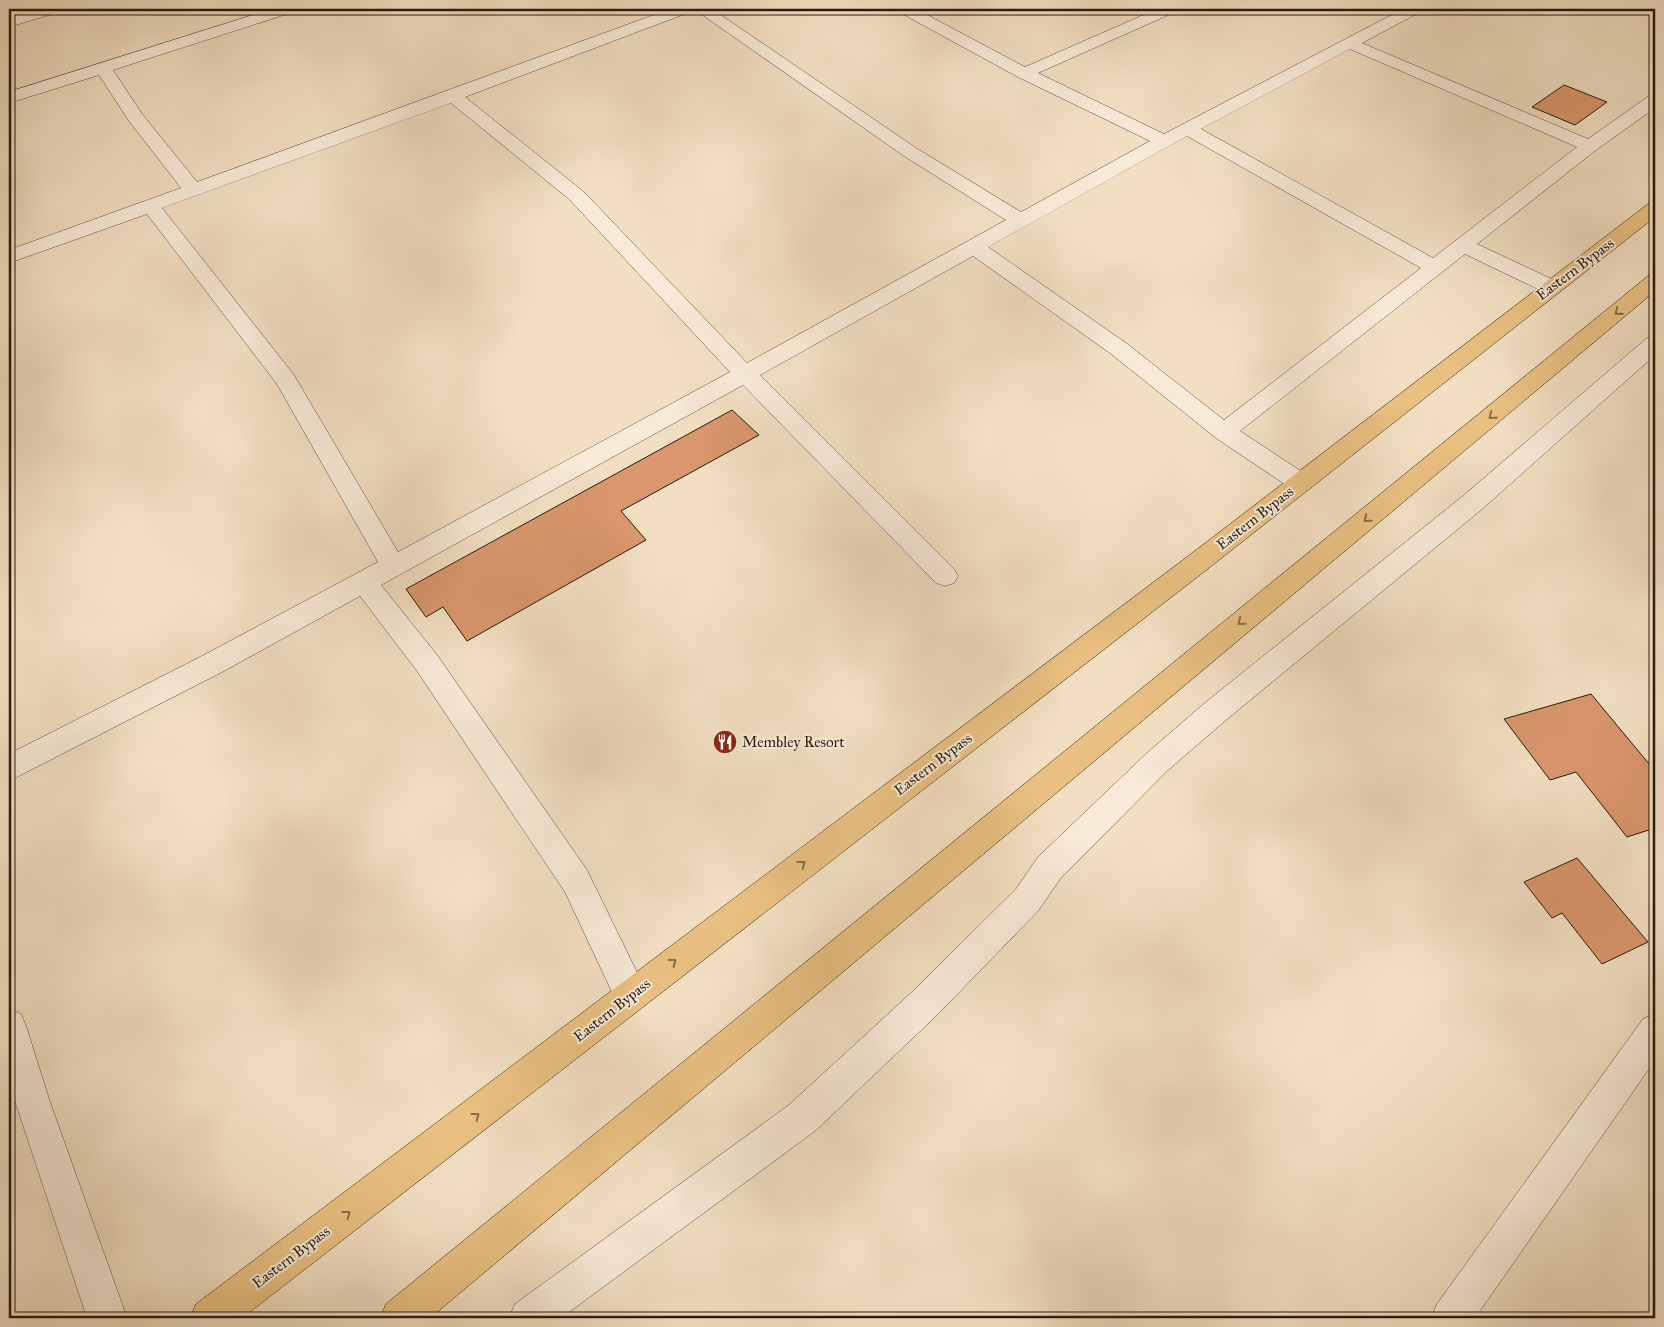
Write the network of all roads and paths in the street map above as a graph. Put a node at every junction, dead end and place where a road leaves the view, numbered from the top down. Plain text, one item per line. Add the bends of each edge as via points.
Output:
1 (53, 9) edge
2 (287, 9) edge
3 (684, 9) edge
4 (702, 9) edge
5 (905, 9) edge
6 (1169, 9) edge
7 (1414, 9) edge
8 (9, 22) edge
9 (1351, 44) junction
10 (103, 68) junction
11 (1024, 73) junction
12 (453, 96) junction
13 (9, 98) edge
14 (1655, 100) edge
15 (1188, 129) junction
16 (1164, 141) junction
17 (1590, 146) junction
18 (192, 189) junction
19 (150, 205) junction
20 (1655, 208) edge
21 (1021, 221) junction
22 (1463, 245) junction
23 (974, 247) junction
24 (9, 257) edge
25 (1434, 267) junction
26 (1655, 281) edge
27 (1552, 287) junction
28 (1655, 343) edge
29 (744, 373) junction
30 (1224, 432) junction
31 (1300, 483) junction
32 (392, 566) junction
33 (945, 576) dead end
34 (364, 582) junction
35 (9, 768) edge
36 (631, 995) junction
37 (9, 1026) edge
38 (1655, 1030) edge
39 (107, 1318) edge
40 (210, 1318) edge
41 (400, 1318) edge
42 (529, 1318) edge
43 (1451, 1318) edge

1 - 8 street
2 - 10 street
3 - 12 street
4 - 21 street via 910,152
5 - 11 street
6 - 11 street
7 - 9 street
9 - 15 street
9 - 17 street
10 - 13 street
10 - 18 street via 135,117
11 - 16 street
12 - 18 street
12 - 29 street via 577,196
14 - 17 street
15 - 16 street
15 - 25 street
16 - 21 street
17 - 22 street
18 - 19 street
19 - 24 street
19 - 32 street via 286,380
20 - 27 main road, Eastern Bypass
21 - 23 street
22 - 25 street
22 - 27 street
23 - 29 street
23 - 30 street via 1118,348
25 - 30 street
26 -> 41 main road
27 - 31 main road, Eastern Bypass
28 - 42 street via 1472,503 1231,698 1158,762 1049,868 1027,900 924,1004 802,1118
29 - 32 street
29 - 33 street
30 - 31 street
36 -> 31 main road, Eastern Bypass
32 - 34 street
34 - 35 street
34 - 36 street via 427,663 576,881
40 -> 36 main road, Eastern Bypass
37 - 39 street
38 - 43 street

